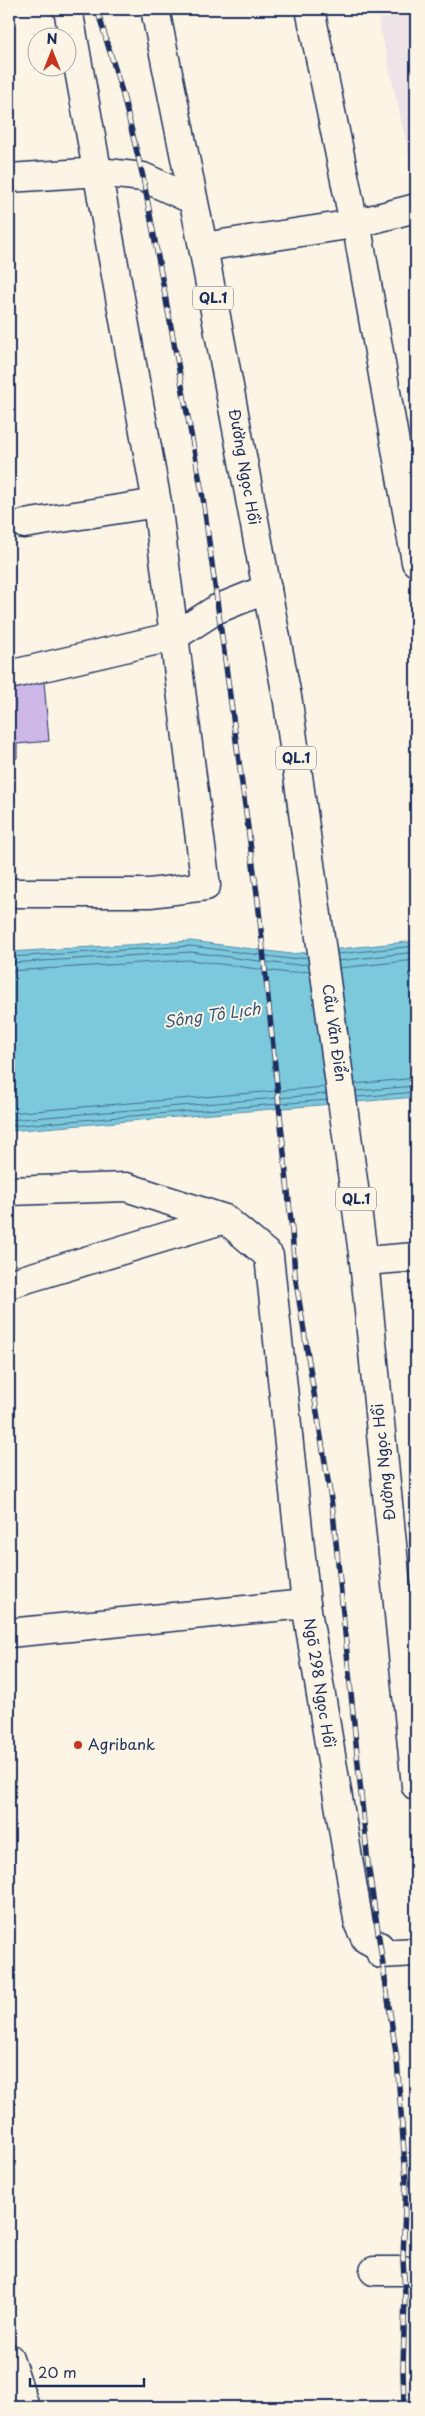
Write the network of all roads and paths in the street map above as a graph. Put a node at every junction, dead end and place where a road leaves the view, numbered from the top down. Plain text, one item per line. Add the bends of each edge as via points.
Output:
1 (68, 9) edge
2 (155, 9) edge
3 (310, 9) edge
4 (99, 172) junction
5 (9, 178) edge
6 (194, 200) junction
7 (416, 208) edge
8 (354, 224) junction
9 (204, 247) junction
10 (157, 503) junction
11 (24, 524) dead end
12 (416, 562) edge
13 (266, 589) junction
14 (175, 636) junction
15 (9, 675) edge
16 (9, 893) edge
17 (320, 927) joint
18 (348, 1138) joint
19 (9, 1191) edge
20 (225, 1219) junction
21 (416, 1256) edge
22 (364, 1261) junction
23 (9, 1284) edge
24 (306, 1604) junction
25 (9, 1633) edge
26 (416, 1786) edge
27 (416, 1952) edge
28 (374, 2271) dead end
29 (416, 2271) edge
30 (9, 2358) edge
31 (25, 2407) edge

1 - 4 main road
2 - 6 main road, Đường Ngọc Hồi / QL.1
3 - 8 main road
4 - 5 main road
4 - 6 main road via 143,177
4 - 10 main road
6 - 9 main road, Đường Ngọc Hồi / QL.1
7 - 8 main road
8 - 9 main road
8 - 12 main road
9 - 13 main road, Đường Ngọc Hồi / QL.1
10 - 11 main road
10 - 14 main road
13 - 14 main road via 217,609
13 - 17 main road, Đường Ngọc Hồi / QL.1 via 288,702
14 - 15 main road
14 - 16 main road via 206,886 150,893
17 - 18 main road, Cầu Văn Điển / QL.1
18 - 22 main road, Đường Ngọc Hồi / QL.1
19 - 20 main road via 126,1188
20 - 23 main road
20 - 24 main road via 269,1256
21 - 22 main road
22 - 26 main road, Đường Ngọc Hồi / QL.1
24 - 25 main road, Ngõ 298 Ngọc Hồi
24 - 27 main road, Ngõ 298 Ngọc Hồi via 359,1925 366,1939 379,1946 381,1954
28 - 29 main road
30 - 31 main road

